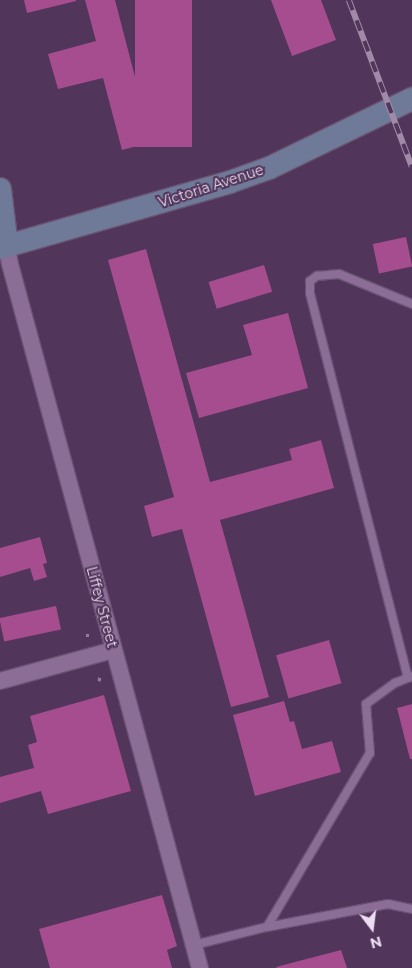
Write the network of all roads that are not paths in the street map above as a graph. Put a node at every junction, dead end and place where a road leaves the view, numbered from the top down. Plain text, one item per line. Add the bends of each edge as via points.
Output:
1 (412, 99) edge
2 (0, 189) edge
3 (4, 246) edge
4 (412, 304) edge
5 (114, 650) junction
6 (410, 677) edge
7 (0, 681) edge
8 (412, 908) edge
9 (267, 927) junction
10 (194, 946) junction
11 (200, 968) edge

1 - 3 main road, Victoria Avenue via 269,168
2 - 3 main road
3 - 5 street, Liffey Street
4 - 6 lane via 339,274 317,276 310,281 312,302
5 - 7 street
5 - 10 street, Liffey Street
6 - 9 lane via 395,683 366,704 370,754
8 - 9 lane via 388,904
9 - 10 lane
10 - 11 street, Liffey Street

